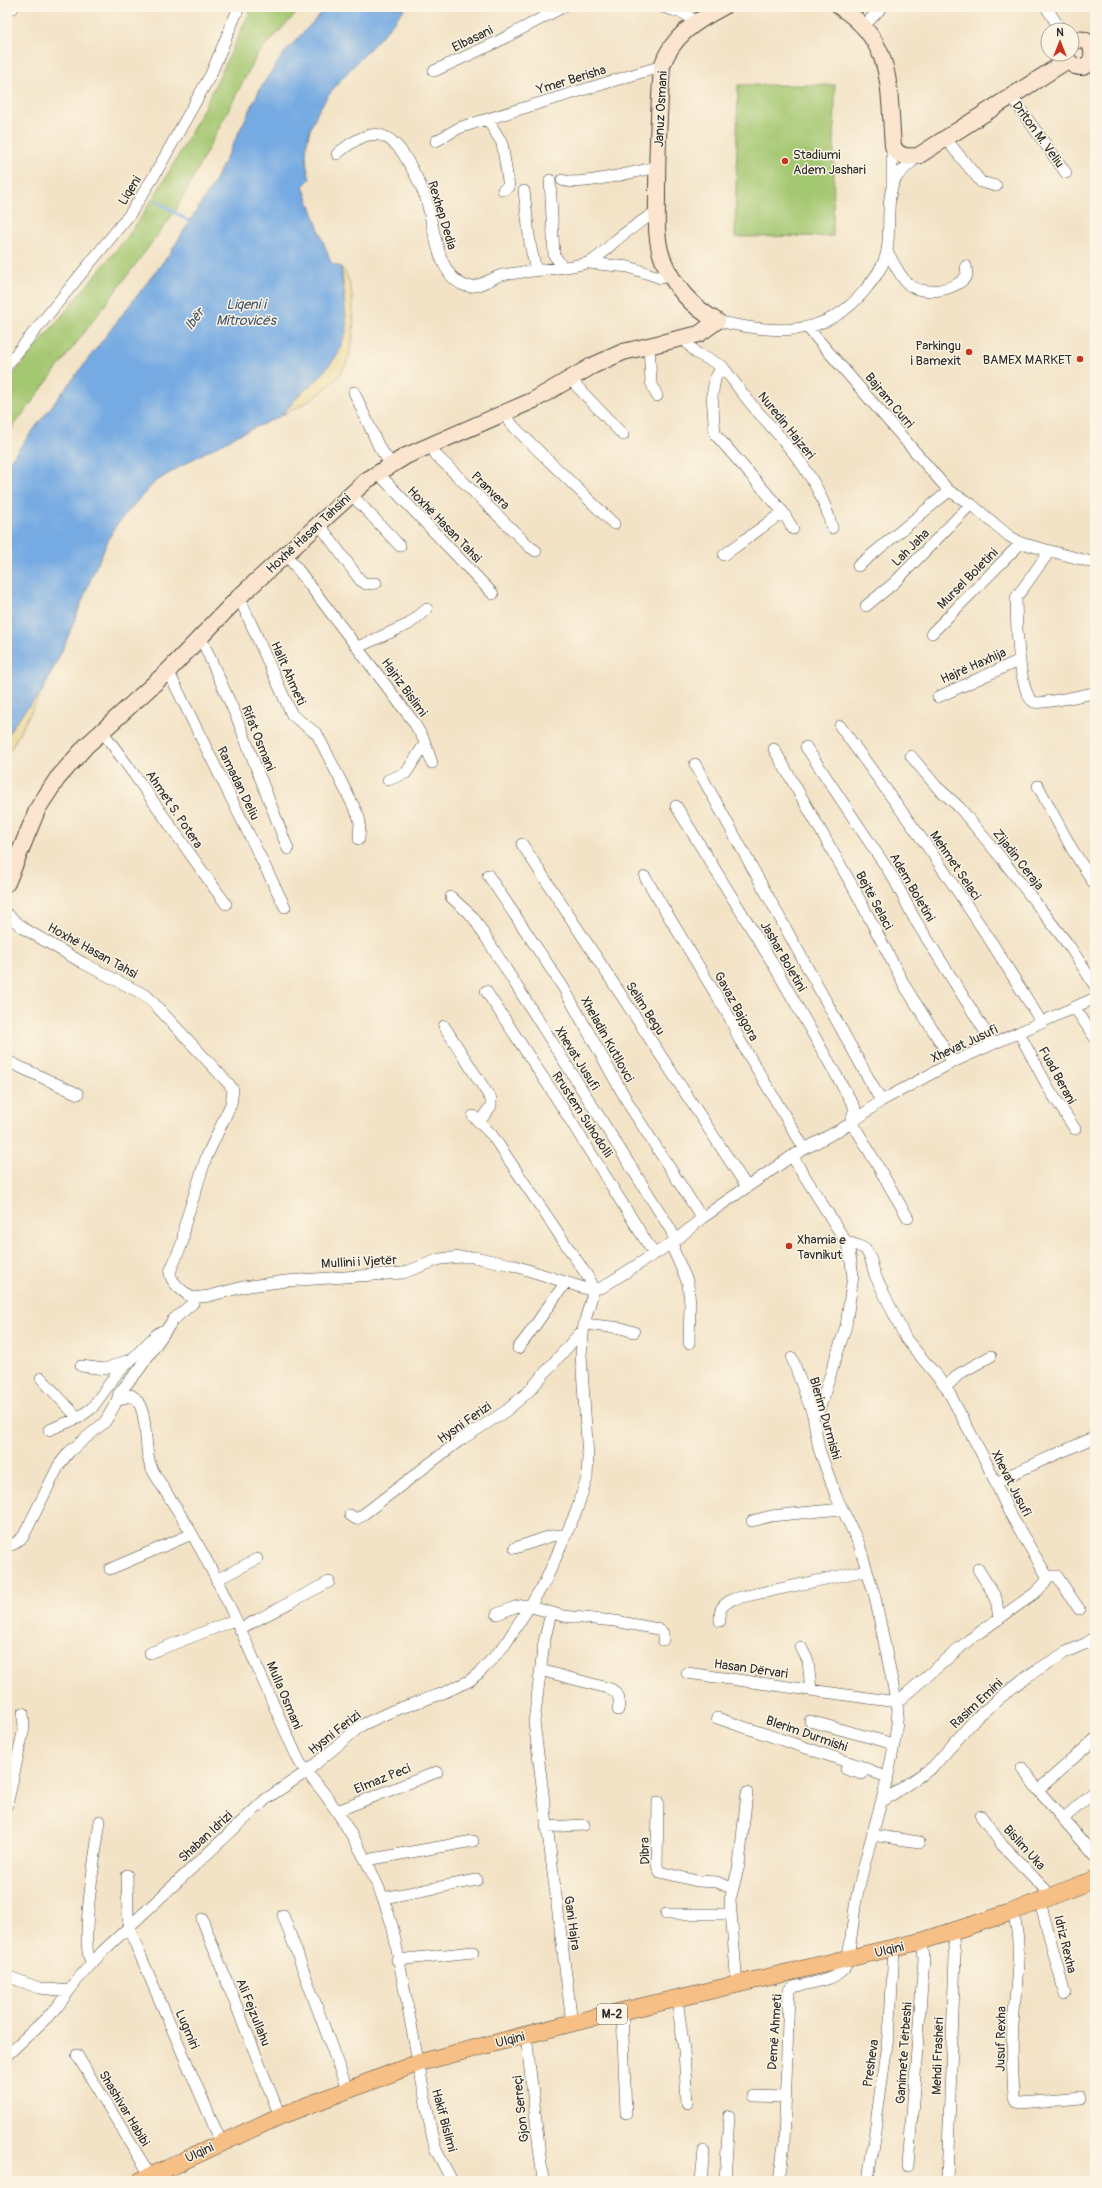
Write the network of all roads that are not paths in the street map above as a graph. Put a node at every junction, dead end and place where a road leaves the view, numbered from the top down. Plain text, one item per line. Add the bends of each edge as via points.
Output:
1 (239, 7) edge
2 (563, 7) edge
3 (662, 7) edge
4 (723, 7) edge
5 (840, 7) edge
6 (882, 7) edge
7 (1046, 7) edge
8 (697, 22) junction
9 (1056, 22) edge
10 (864, 26) junction
11 (1080, 39) edge
12 (1093, 45) edge
13 (1060, 62) edge
14 (1072, 62) edge
15 (662, 66) junction
16 (434, 71) dead end
17 (1090, 71) edge
18 (1011, 96) junction
19 (488, 120) junction
20 (892, 135) junction
21 (945, 138) junction
22 (436, 141) dead end
23 (337, 154) dead end
24 (918, 156) junction
25 (657, 167) junction
26 (1066, 173) dead end
27 (550, 180) dead end
28 (562, 180) dead end
29 (996, 186) dead end
30 (892, 189) junction
31 (503, 190) dead end
32 (524, 190) dead end
33 (657, 212) junction
34 (887, 251) junction
35 (588, 263) junction
36 (562, 266) junction
37 (966, 266) dead end
38 (536, 270) junction
39 (671, 275) junction
40 (717, 320) junction
41 (808, 328) junction
42 (684, 339) junction
43 (649, 345) junction
44 (7, 365) edge
45 (722, 366) junction
46 (570, 379) junction
47 (354, 392) dead end
48 (657, 396) dead end
49 (504, 414) junction
50 (623, 435) dead end
51 (431, 445) junction
52 (391, 464) junction
53 (377, 472) junction
54 (949, 491) junction
55 (351, 494) junction
56 (971, 504) junction
57 (783, 512) junction
58 (319, 524) junction
59 (614, 524) dead end
60 (832, 528) dead end
61 (793, 529) dead end
62 (1021, 543) junction
63 (400, 546) dead end
64 (536, 551) dead end
65 (1049, 552) junction
66 (286, 554) junction
67 (724, 555) dead end
68 (1095, 564) edge
69 (858, 566) dead end
70 (376, 583) dead end
71 (493, 594) dead end
72 (239, 597) junction
73 (866, 606) dead end
74 (427, 609) dead end
75 (932, 633) dead end
76 (201, 638) junction
77 (358, 647) junction
78 (1020, 660) junction
79 (168, 671) junction
80 (1095, 693) edge
81 (938, 697) dead end
82 (840, 726) dead end
83 (101, 730) junction
84 (424, 745) junction
85 (806, 747) dead end
86 (774, 749) dead end
87 (911, 756) dead end
88 (432, 763) dead end
89 (695, 764) dead end
90 (388, 780) dead end
91 (1038, 786) dead end
92 (676, 806) dead end
93 (359, 839) dead end
94 (522, 844) dead end
95 (288, 849) dead end
96 (488, 875) dead end
97 (645, 877) dead end
98 (7, 883) edge
99 (1095, 885) edge
100 (451, 897) dead end
101 (226, 904) dead end
102 (285, 907) dead end
103 (7, 914) edge
104 (1095, 986) edge
105 (486, 991) dead end
106 (1095, 998) edge
107 (1075, 1008) junction
108 (1042, 1023) junction
109 (444, 1026) dead end
110 (1019, 1033) junction
111 (1095, 1038) edge
112 (993, 1044) junction
113 (7, 1061) edge
114 (954, 1062) junction
115 (78, 1094) dead end
116 (881, 1101) junction
117 (850, 1124) junction
118 (1075, 1129) dead end
119 (804, 1148) junction
120 (792, 1156) junction
121 (747, 1187) junction
122 (702, 1218) junction
123 (908, 1218) dead end
124 (674, 1241) junction
125 (846, 1242) junction
126 (654, 1254) junction
127 (566, 1283) junction
128 (594, 1289) junction
129 (192, 1298) junction
130 (583, 1328) junction
131 (166, 1330) junction
132 (634, 1332) dead end
133 (689, 1343) dead end
134 (518, 1348) dead end
135 (991, 1356) dead end
136 (792, 1358) dead end
137 (129, 1360) junction
138 (81, 1366) dead end
139 (41, 1378) dead end
140 (946, 1387) junction
141 (117, 1401) junction
142 (813, 1415) junction
143 (78, 1418) junction
144 (49, 1430) dead end
145 (1095, 1437) edge
146 (996, 1484) junction
147 (841, 1509) junction
148 (350, 1516) dead end
149 (752, 1521) dead end
150 (190, 1531) junction
151 (566, 1535) junction
152 (7, 1546) edge
153 (515, 1548) dead end
154 (257, 1559) dead end
155 (112, 1566) dead end
156 (978, 1569) dead end
157 (867, 1570) junction
158 (1046, 1576) junction
159 (216, 1580) junction
160 (329, 1582) dead end
161 (530, 1607) junction
162 (1079, 1609) dead end
163 (551, 1613) junction
164 (497, 1614) dead end
165 (999, 1619) junction
166 (720, 1621) dead end
167 (237, 1624) junction
168 (1095, 1637) edge
169 (663, 1640) dead end
170 (801, 1647) dead end
171 (150, 1653) dead end
172 (540, 1670) junction
173 (687, 1673) dead end
174 (811, 1690) junction
175 (897, 1702) junction
176 (618, 1710) dead end
177 (23, 1713) dead end
178 (717, 1718) dead end
179 (810, 1721) dead end
180 (1095, 1739) edge
181 (894, 1744) junction
182 (1022, 1768) dead end
183 (846, 1769) dead end
184 (306, 1772) junction
185 (437, 1772) dead end
186 (886, 1780) junction
187 (1038, 1790) junction
188 (1095, 1791) edge
189 (747, 1793) dead end
190 (883, 1801) junction
191 (658, 1802) dead end
192 (7, 1805) edge
193 (337, 1811) junction
194 (981, 1816) dead end
195 (1063, 1819) junction
196 (100, 1821) dead end
197 (584, 1825) dead end
198 (546, 1827) junction
199 (872, 1835) junction
200 (473, 1841) dead end
201 (919, 1842) dead end
202 (1095, 1856) edge
203 (367, 1860) junction
204 (127, 1875) dead end
205 (1095, 1878) edge
206 (477, 1880) dead end
207 (732, 1888) junction
208 (383, 1898) junction
209 (1044, 1900) junction
210 (1012, 1912) junction
211 (666, 1914) dead end
212 (730, 1914) junction
213 (283, 1915) dead end
214 (202, 1919) dead end
215 (129, 1927) junction
216 (952, 1932) junction
217 (922, 1941) junction
218 (894, 1948) junction
219 (473, 1952) dead end
220 (847, 1959) junction
221 (397, 1960) junction
222 (92, 1963) junction
223 (7, 1976) edge
224 (737, 1985) junction
225 (69, 1991) junction
226 (1064, 1994) dead end
227 (678, 1999) junction
228 (622, 2012) junction
229 (572, 2023) junction
230 (526, 2035) junction
231 (77, 2055) dead end
232 (7, 2056) edge
233 (418, 2063) junction
234 (346, 2089) junction
235 (754, 2096) dead end
236 (784, 2097) junction
237 (1081, 2098) dead end
238 (687, 2103) dead end
239 (626, 2113) dead end
240 (280, 2116) junction
241 (729, 2116) dead end
242 (221, 2142) junction
243 (704, 2150) dead end
244 (908, 2166) dead end
245 (145, 2178) edge
246 (452, 2181) edge
247 (543, 2181) edge
248 (702, 2181) edge
249 (725, 2181) edge
250 (779, 2181) edge
251 (868, 2181) edge
252 (947, 2181) edge

1 - 44 street, Liqeni via 211,74 130,214
2 - 16 street, Elbasani via 493,44
3 - 8 street via 683,13
4 - 8 street, Januz Osmani
5 - 10 street, Januz Osmani
6 - 10 street
7 - 9 street
8 - 15 street, Januz Osmani via 670,47
10 - 20 street, Januz Osmani via 881,54 889,76
11 - 12 street
12 - 17 street
13 - 18 street, Driton M. Veliu
14 - 17 street
15 - 19 street, Ymer Berisha
15 - 25 street, Januz Osmani
18 - 21 street, Driton M. Veliu
18 - 26 street, Driton M. Veliu
19 - 22 street, Ymer Berisha via 459,128
19 - 31 street via 502,143 509,187
20 - 24 street, Januz Osmani via 896,152 906,157
20 - 30 street, Januz Osmani
21 - 24 street, Driton M. Veliu
21 - 29 street via 981,182
23 - 38 street, Rexhep Dedia via 368,134 385,136 396,144 416,176 425,197 444,265 463,285 472,287 495,277
24 - 30 street, Januz Osmani via 899,175
25 - 28 street via 593,180
25 - 33 street, Januz Osmani
27 - 36 street via 554,255
30 - 34 street, Januz Osmani
32 - 38 street via 530,244
33 - 35 street, Rexhep Dedia
33 - 39 street, Januz Osmani via 659,245
34 - 37 street via 907,283 922,290 936,290 961,282 966,275
34 - 41 street, Januz Osmani via 874,279 858,299 822,323
35 - 36 street, Rexhep Dedia
35 - 39 street, Rexhep Dedia via 629,267 661,278
36 - 38 street, Rexhep Dedia
39 - 40 street, Januz Osmani via 700,311
40 - 41 street, Januz Osmani via 751,328
40 - 42 street, Hoxhë Hasan Tahsini via 704,332
41 - 54 street, Bajram Curri
42 - 43 street, Hoxhë Hasan Tahsini
42 - 45 street, Nuredin Hajzeri via 696,353
43 - 46 street, Hoxhë Hasan Tahsini via 622,352
43 - 48 street via 651,382
45 - 57 street via 715,379 712,396 715,434
45 - 60 street, Nuredin Hajzeri via 757,411 793,450 823,500
46 - 49 street, Hoxhë Hasan Tahsini
46 - 50 street
47 - 52 street via 379,446
49 - 51 street, Hoxhë Hasan Tahsini
49 - 59 street via 515,428
51 - 52 street, Hoxhë Hasan Tahsini
51 - 64 street, Pranvera via 436,455
52 - 53 street, Hoxhë Hasan Tahsini
53 - 55 street, Hoxhë Hasan Tahsini
53 - 71 street, Hoxhë Hasan Tahsi
54 - 56 street, Bajram Curri
54 - 69 street
55 - 58 street, Hoxhë Hasan Tahsini
55 - 63 street
56 - 62 street, Bajram Curri
56 - 73 street, Lah Jaha via 894,583
57 - 61 street
57 - 67 street
58 - 66 street, Hoxhë Hasan Tahsini
58 - 70 street via 360,580 366,584
62 - 65 street, Bajram Curri
62 - 75 street, Mursel Boletini
65 - 68 street, Bajram Curri
65 - 78 street, Hajrë Haxhija via 1016,598
66 - 72 street, Hoxhë Hasan Tahsini
66 - 77 street, Hajriz Bislimi
72 - 76 street, Hoxhë Hasan Tahsini
72 - 93 street, Halit Ahmeti via 292,716 317,734 358,815
74 - 77 street via 409,624
76 - 79 street, Hoxhë Hasan Tahsini
76 - 95 street, Rifat Osmani via 237,718
77 - 84 street, Hajriz Bislimi via 413,721 424,740
78 - 80 street, Hajrë Haxhija via 1026,692 1034,702
78 - 81 street, Hajrë Haxhija
79 - 83 street, Hoxhë Hasan Tahsini
79 - 102 street, Ramadan Deliu
82 - 108 street, Mehmet Selaci via 932,853
83 - 98 street, Hoxhë Hasan Tahsini via 57,779 38,808
83 - 101 street, Ahmet S. Potera
84 - 88 street, Hajriz Bislimi
84 - 90 street via 406,773
85 - 112 street, Adem Boletini via 894,879 914,918
86 - 114 street, Bejtë Selaci via 853,887 906,988
87 - 104 street, Zijadin Ceraja via 936,786 959,807 1002,859 1070,947
89 - 116 street
91 - 99 street
92 - 117 street, Jashar Boletini via 772,962 855,1108
94 - 121 street, Selim Begu
96 - 122 street, Xheladin Kutllovci via 563,987 630,1108
97 - 119 street, Gavaz Bajgora
100 - 124 street, Xhevat Jusufi via 473,917 671,1230
103 - 129 street, Hoxhë Hasan Tahsi via 24,928 83,963 147,996 203,1054 233,1090 231,1104 200,1175 184,1227 183,1241 170,1272 176,1285
105 - 126 street, Rrustem Suhodolli
106 - 107 street, Xhevat Jusufi
107 - 108 street, Xhevat Jusufi
107 - 111 street
108 - 110 street, Xhevat Jusufi
109 - 128 street via 491,1099 491,1106 476,1118
110 - 112 street, Xhevat Jusufi
110 - 118 street, Fuad Berani via 1049,1089
112 - 114 street, Xhevat Jusufi
113 - 115 street
114 - 116 street, Xhevat Jusufi
116 - 117 street, Xhevat Jusufi
117 - 119 street, Xhevat Jusufi
117 - 123 street via 862,1138
119 - 120 street, Xhevat Jusufi
120 - 121 street, Xhevat Jusufi
120 - 125 street
121 - 122 street, Xhevat Jusufi
122 - 124 street, Xhevat Jusufi
124 - 126 street, Xhevat Jusufi
124 - 133 street, Xhevat Jusufi via 673,1249 688,1283
125 - 140 street, Xhevat Jusufi via 865,1249 906,1339
125 - 142 street via 853,1276 846,1326 819,1410
126 - 128 street, Xhevat Jusufi via 609,1284
127 - 128 street, Mullini i Vjetër
127 - 129 street, Mullini i Vjetër via 512,1265 474,1257 461,1257 440,1259 403,1273 286,1281
127 - 134 street
128 - 130 street, Hysni Ferizi
129 - 131 street via 193,1303 173,1320
130 - 132 street via 621,1328
130 - 148 street, Hysni Ferizi via 529,1391 506,1411 459,1441 360,1517 356,1519
130 - 151 street, Hysni Ferizi via 581,1355 588,1457 587,1478
131 - 137 street via 157,1334
131 - 141 street via 138,1371 119,1393
135 - 140 street via 959,1374
136 - 142 street, Blerim Durmishi
137 - 138 street via 105,1369
137 - 143 street via 108,1385 99,1401
139 - 143 street
140 - 146 street, Xhevat Jusufi
141 - 150 street, Mulla Osmani via 131,1395 138,1402 151,1467
141 - 152 street via 105,1422 69,1452 59,1465 23,1537
142 - 147 street, Blerim Durmishi via 819,1449
143 - 144 street
145 - 146 street via 1012,1474
146 - 158 street, Xhevat Jusufi
147 - 149 street via 777,1515
147 - 157 street, Blerim Durmishi via 859,1544
150 - 155 street via 138,1552
150 - 159 street, Mulla Osmani
151 - 153 street via 551,1536
151 - 161 street, Hysni Ferizi via 545,1582
154 - 159 street
156 - 165 street via 996,1598
157 - 166 street via 733,1599 719,1610
157 - 175 street, Blerim Durmishi via 880,1613
158 - 162 street via 1057,1576
158 - 165 street via 1044,1583 1035,1592
159 - 167 street, Mulla Osmani
160 - 167 street via 274,1611
161 - 163 street
161 - 164 street via 521,1605
161 - 184 street, Hysni Ferizi via 504,1646 469,1681 441,1694 392,1710 362,1725
163 - 169 street via 658,1629 663,1633
163 - 172 street, Gani Hajra
165 - 175 street via 969,1640
167 - 171 street
167 - 184 street, Mulla Osmani
168 - 190 street, Rasim Emini via 1023,1679 978,1717 932,1767
170 - 174 street, Hasan Dërvari via 808,1662
172 - 176 street via 617,1692 620,1698
172 - 198 street, Gani Hajra via 534,1722
173 - 174 street, Hasan Dërvari
174 - 175 street, Hasan Dërvari
175 - 181 street, Blerim Durmishi
177 - 192 street via 24,1728
178 - 186 street, Blerim Durmishi via 860,1766
179 - 181 street, Blerim Durmishi
180 - 187 street
181 - 186 street, Blerim Durmishi
182 - 187 street
183 - 186 street, Blerim Durmishi
184 - 193 street via 320,1786
184 - 215 street, Shaban Idrizi via 266,1799 244,1818
185 - 193 street, Elmaz Peci
186 - 190 street, Blerim Durmishi
187 - 195 street
188 - 195 street
189 - 207 street via 739,1865
190 - 199 street, Blerim Durmishi
191 - 207 street, Dibra via 657,1866 660,1872 696,1881 717,1882
193 - 203 street
194 - 209 street, Bislim Uka via 1002,1845 1036,1879
195 - 202 street
196 - 222 street via 86,1936 87,1956
197 - 198 street
198 - 229 street, Gani Hajra
199 - 201 street
199 - 220 street, Blerim Durmishi via 856,1900
200 - 203 street
203 - 208 street
204 - 215 street
205 - 209 main road, Ulqini / M-2
206 - 208 street
207 - 212 street
208 - 221 street
209 - 210 main road, Ulqini / M-2
209 - 226 street, Idriz Rexha
210 - 216 main road, Ulqini / M-2
210 - 237 street, Jusuf Rexha via 1018,1943 1012,2029 1014,2098 1020,2103
211 - 212 street
212 - 224 street
213 - 234 street
214 - 240 street, Ali Fejzullahu
215 - 222 street, Shaban Idrizi
215 - 242 street, Lugmiri
216 - 217 main road, Ulqini / M-2
216 - 252 street, Mehdi Frashëri via 955,1956
217 - 218 main road, Ulqini / M-2
217 - 244 street, Ganimete Tërbeshi via 923,1966
218 - 220 main road, Ulqini / M-2
218 - 251 street, Presheva via 890,2015
219 - 221 street
220 - 224 main road, Ulqini / M-2
220 - 236 street, Demë Ahmeti via 847,1965 839,1973 789,1990
221 - 233 street
222 - 225 street, Shaban Idrizi
223 - 225 street via 38,1988
224 - 227 main road, Ulqini / M-2
225 - 232 street, Shaban Idrizi via 41,2025
227 - 228 main road, Ulqini / M-2
227 - 238 street
228 - 229 main road, Ulqini / M-2
228 - 239 street
229 - 230 main road, Ulqini / M-2
230 - 233 main road, Ulqini / M-2
230 - 247 street, Gjon Serreçi
231 - 245 street, Shashivar Habibi
233 - 234 main road, Ulqini / M-2
233 - 246 street, Hakif Bislimi via 436,2150
234 - 240 main road, Ulqini / M-2
235 - 236 street
236 - 250 street, Demë Ahmeti via 784,2144
240 - 242 main road, Ulqini / M-2
241 - 249 street
242 - 245 main road, Ulqini / M-2
243 - 248 street

